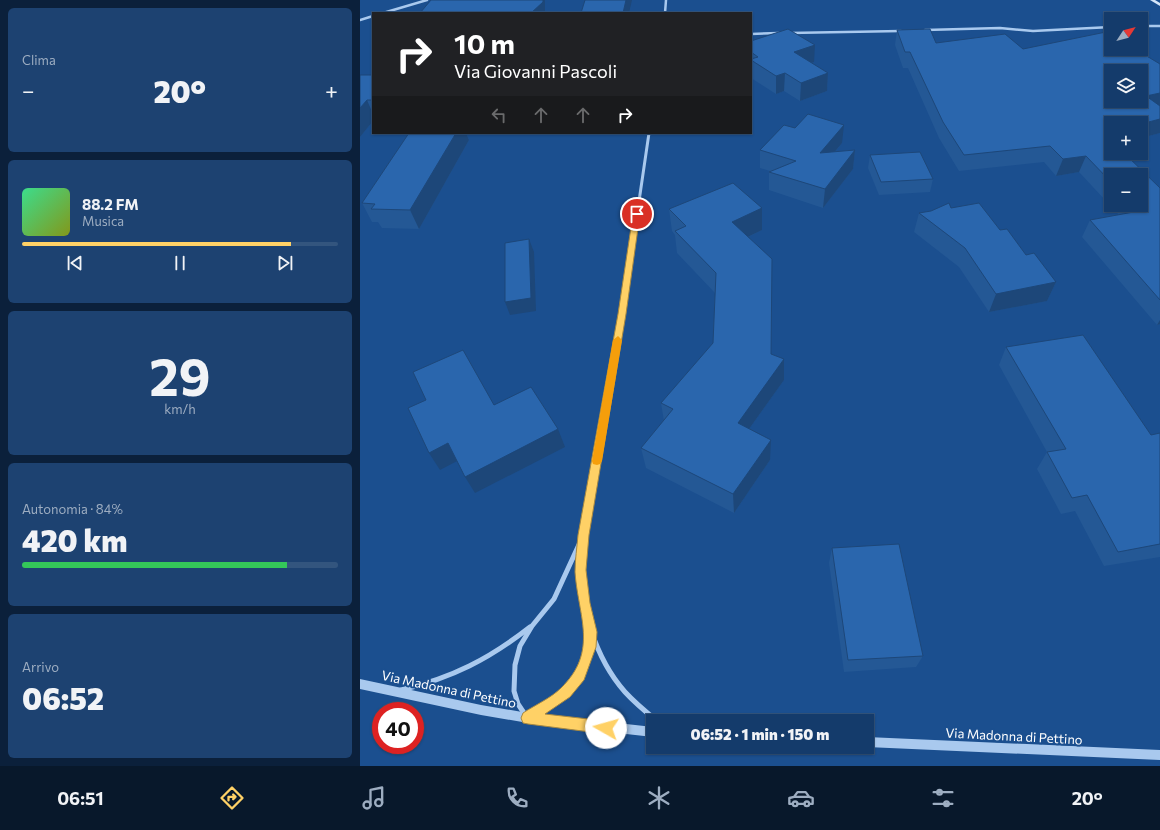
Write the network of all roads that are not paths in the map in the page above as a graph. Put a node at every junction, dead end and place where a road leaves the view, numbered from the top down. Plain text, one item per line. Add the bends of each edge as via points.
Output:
1 (427, 0) edge
2 (666, 0) edge
3 (1152, 0) edge
4 (1160, 5) edge
5 (386, 12) edge
6 (665, 12) edge
7 (372, 16) edge
8 (360, 20) edge
9 (1148, 26) edge
10 (1160, 26) edge
11 (1104, 27) edge
12 (925, 30) edge
13 (902, 31) edge
14 (752, 34) edge
15 (648, 134) edge
16 (583, 535) junction
17 (532, 626) junction
18 (591, 632) junction
19 (360, 684) edge
20 (394, 691) junction
21 (647, 714) edge
22 (528, 718) junction
23 (646, 731) edge
24 (874, 742) edge
25 (1160, 755) edge

1 - 5 street
2 - 6 street
3 - 4 main road
7 - 8 street
9 - 10 street
11 - 12 street via 1033,31 1000,28
13 - 14 street
15 - 16 street via 622,314
16 - 17 street via 554,599
16 - 18 street via 581,570 584,603
17 - 20 street via 476,664 440,680
17 - 22 street via 520,646 515,665 514,691 518,704
18 - 21 street via 602,658 617,683 636,706
18 - 22 street via 590,647 579,676 565,693
19 - 20 street, Via Madonna di Pettino
20 - 22 street, Via Madonna di Pettino
22 - 23 street, Via Madonna di Pettino
24 - 25 street, Via Madonna di Pettino

